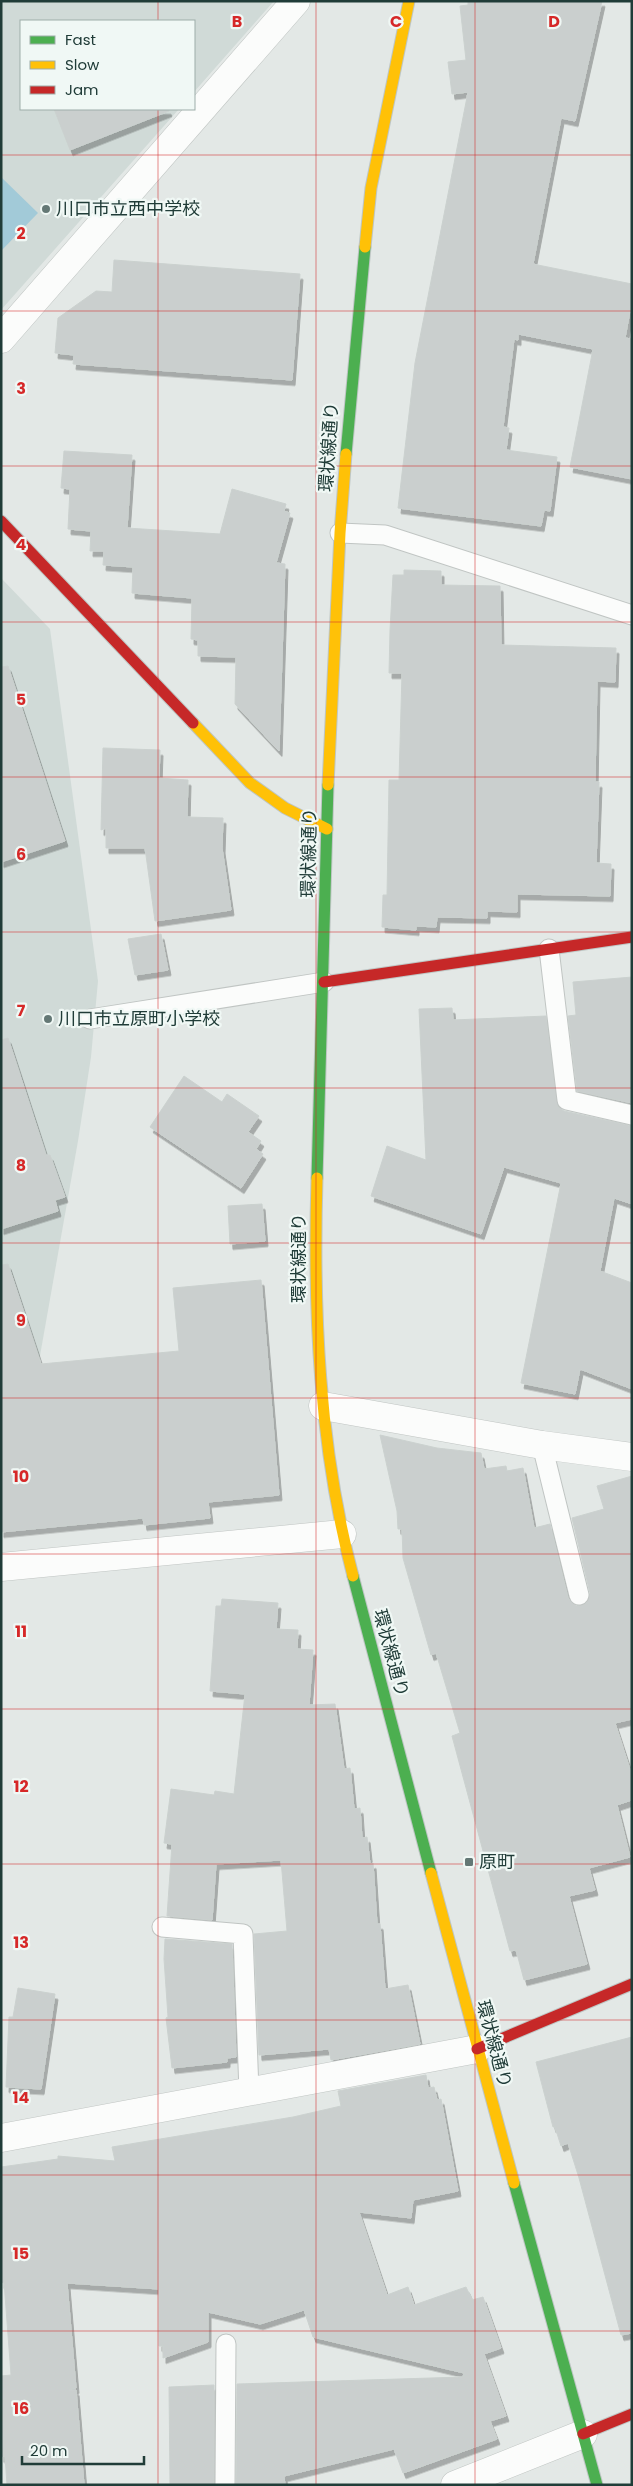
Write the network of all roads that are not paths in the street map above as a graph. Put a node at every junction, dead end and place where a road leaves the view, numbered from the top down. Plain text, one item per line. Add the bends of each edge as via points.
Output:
1 (296, 1) edge
2 (409, 1) edge
3 (1, 339) edge
4 (1, 521) edge
5 (340, 532) junction
6 (632, 615) edge
7 (327, 829) junction
8 (632, 937) edge
9 (548, 949) junction
10 (324, 982) junction
11 (90, 1019) dead end
12 (632, 1115) edge
13 (323, 1406) junction
14 (542, 1445) junction
15 (632, 1457) edge
16 (342, 1534) junction
17 (1, 1566) edge
18 (579, 1595) dead end
19 (162, 1926) dead end
20 (632, 1984) edge
21 (477, 2049) junction
22 (249, 2091) junction
23 (1, 2138) edge
24 (226, 2344) dead end
25 (632, 2414) edge
26 (584, 2434) junction
27 (225, 2485) edge
28 (455, 2485) edge
29 (597, 2485) edge

1 - 3 street
2 - 5 street, 環状線通り via 371,188 355,334
4 - 7 street via 250,783 285,808
5 - 6 lane via 385,535
5 - 7 street, 環状線通り
7 - 10 street, 環状線通り
8 - 9 street
9 - 10 street
9 - 12 lane via 567,1100
10 - 11 lane
10 - 13 street, 環状線通り via 316,1200 316,1297
13 - 14 street
13 - 16 street, 環状線通り
14 - 15 street
14 - 18 lane
16 - 17 street
16 - 21 street, 環状線通り
19 - 22 lane via 243,1934
20 - 21 street
21 - 22 street
21 - 26 street, 環状線通り
22 - 23 street
24 - 27 lane
25 - 26 street
26 - 28 street
26 - 29 street, 環状線通り

